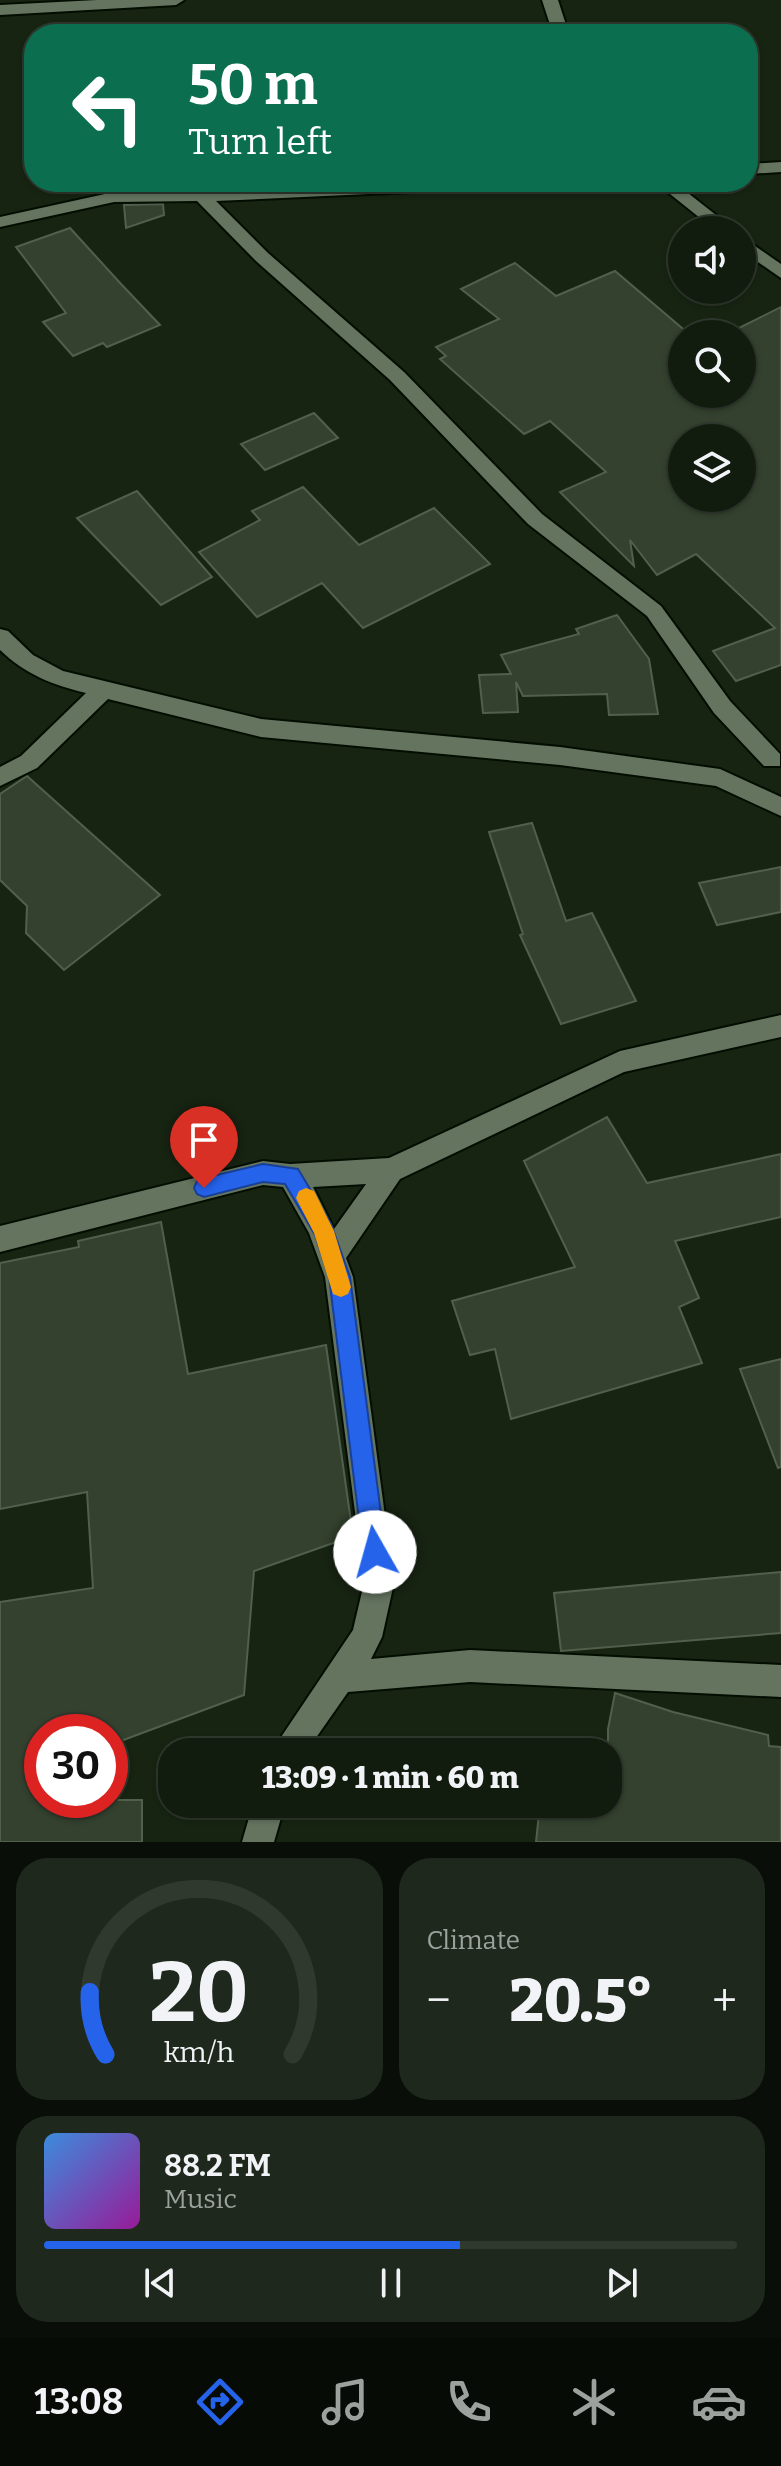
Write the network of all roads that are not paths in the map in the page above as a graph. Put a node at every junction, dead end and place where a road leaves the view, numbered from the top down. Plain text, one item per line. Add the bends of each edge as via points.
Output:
1 (176, 0) edge
2 (550, 0) edge
3 (0, 10) edge
4 (558, 24) edge
5 (781, 167) edge
6 (758, 168) edge
7 (309, 192) edge
8 (676, 192) edge
9 (202, 197) junction
10 (708, 216) edge
11 (0, 222) edge
12 (756, 253) edge
13 (781, 273) edge
14 (0, 637) edge
15 (104, 689) junction
16 (776, 755) edge
17 (0, 777) edge
18 (772, 802) edge
19 (781, 1026) edge
20 (391, 1170) junction
21 (290, 1176) junction
22 (0, 1239) edge
23 (332, 1256) junction
24 (338, 1677) junction
25 (781, 1681) edge
26 (297, 1738) edge
27 (265, 1818) edge
28 (258, 1842) edge

1 - 3 street
2 - 4 street
5 - 6 street
7 - 9 street
8 - 10 street
9 - 11 street via 114,197
9 - 16 street via 397,376 535,519 654,611 722,707
12 - 13 street
14 - 15 street via 25,661 57,678
15 - 17 street via 29,762
15 - 18 street via 261,728 560,756 720,778
16 - 18 street
19 - 20 street via 620,1062
20 - 21 street
20 - 23 street
21 - 22 street via 263,1173
21 - 23 street via 307,1198
23 - 24 street via 379,1583 367,1637
24 - 25 street via 470,1666
24 - 26 street
27 - 28 street

